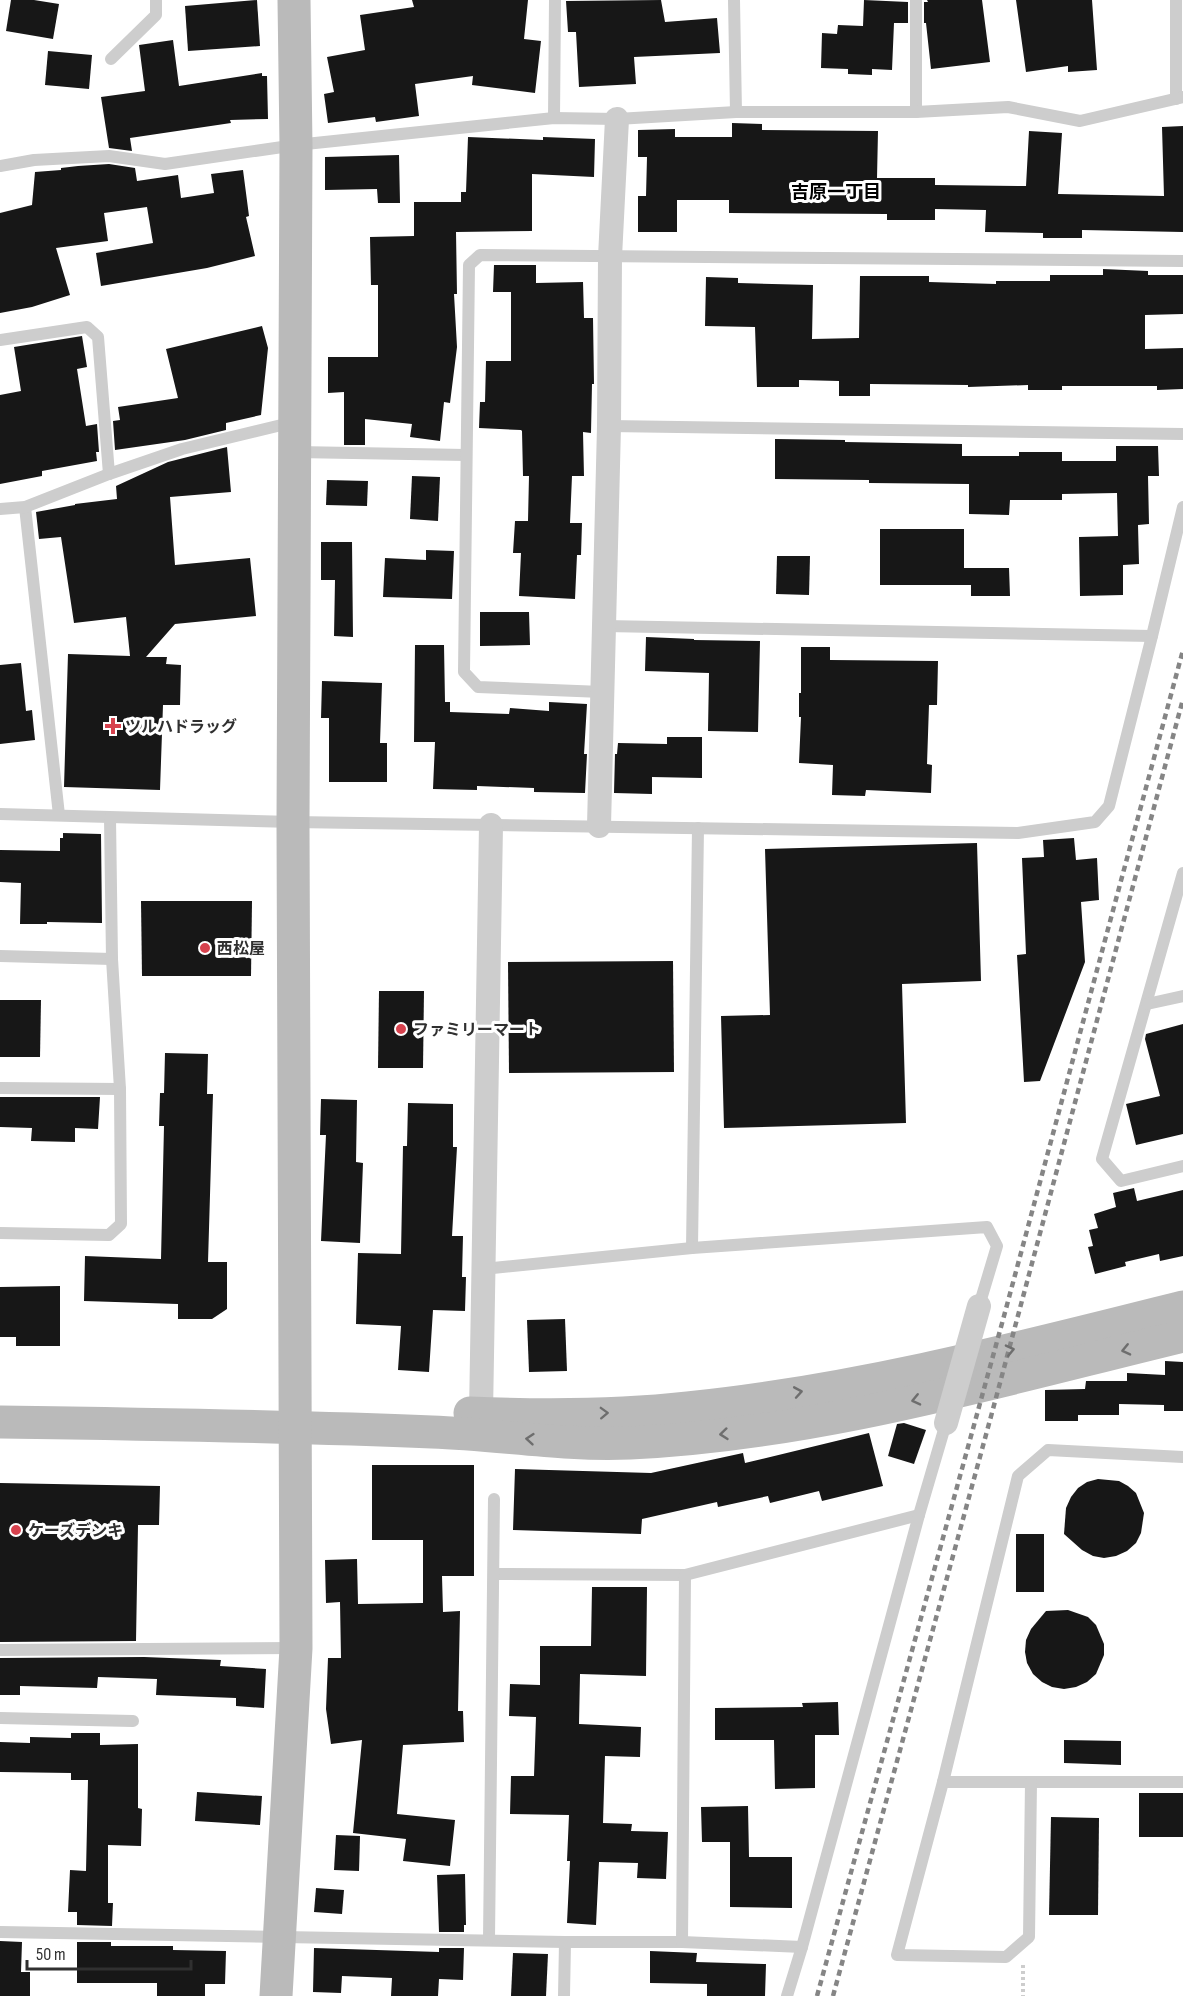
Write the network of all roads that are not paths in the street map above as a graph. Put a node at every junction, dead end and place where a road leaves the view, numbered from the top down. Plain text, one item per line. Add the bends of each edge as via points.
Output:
1 (156, 0) edge
2 (294, 0) edge
3 (555, 0) edge
4 (734, 0) edge
5 (916, 0) edge
6 (1176, 0) edge
7 (111, 59) dead end
8 (1180, 98) edge
9 (736, 112) junction
10 (916, 112) junction
11 (554, 118) junction
12 (616, 119) junction
13 (296, 145) junction
14 (0, 166) edge
15 (610, 257) junction
16 (1183, 261) edge
17 (0, 340) edge
18 (609, 426) junction
19 (1183, 434) edge
20 (296, 437) junction
21 (466, 455) junction
22 (109, 474) junction
23 (25, 507) junction
24 (1183, 507) edge
25 (0, 509) edge
26 (605, 626) junction
27 (1152, 636) junction
28 (602, 692) junction
29 (0, 814) edge
30 (59, 815) junction
31 (110, 818) junction
32 (293, 822) junction
33 (491, 825) junction
34 (598, 826) junction
35 (698, 828) junction
36 (1183, 873) edge
37 (0, 956) edge
38 (112, 959) junction
39 (1183, 996) edge
40 (1147, 1004) junction
41 (0, 1088) edge
42 (120, 1089) junction
43 (1183, 1166) edge
44 (0, 1233) edge
45 (692, 1248) junction
46 (483, 1269) junction
47 (980, 1306) joint
48 (1183, 1307) edge
49 (1183, 1336) edge
50 (0, 1405) edge
51 (482, 1414) junction
52 (295, 1418) junction
53 (0, 1422) edge
54 (946, 1423) joint
55 (1183, 1457) edge
56 (494, 1499) dead end
57 (919, 1515) junction
58 (494, 1574) junction
59 (685, 1575) junction
60 (296, 1648) junction
61 (0, 1650) edge
62 (0, 1718) edge
63 (133, 1721) dead end
64 (943, 1782) junction
65 (1031, 1782) junction
66 (1183, 1782) edge
67 (0, 1932) edge
68 (279, 1937) junction
69 (489, 1939) junction
70 (565, 1942) junction
71 (682, 1942) junction
72 (802, 1947) junction
73 (276, 1996) edge
74 (564, 1996) edge
75 (787, 1996) edge

1 - 7 lane via 156,15
2 - 13 street
3 - 11 lane
4 - 9 lane
5 - 10 lane
6 - 8 lane
8 - 10 lane via 1080,121 1008,107
9 - 10 lane
9 - 12 lane
11 - 12 lane
11 - 13 lane
12 - 15 street
13 - 14 lane via 165,164 109,156
13 - 20 street
15 - 16 lane
15 - 18 street
15 - 21 lane via 480,255 470,265
17 - 22 lane via 87,327 98,337
18 - 19 lane
18 - 26 street
20 - 21 lane
20 - 22 lane via 182,449
20 - 32 street
21 - 28 lane via 464,672 478,687
22 - 23 lane
23 - 25 lane
23 - 30 lane
24 - 27 lane
26 - 27 lane
26 - 28 street
27 - 35 lane via 1108,806 1095,822 1018,833
28 - 34 street
29 - 30 lane
30 - 31 lane
31 - 32 lane
31 - 38 lane
32 - 33 lane
32 - 52 street
33 - 34 lane
33 - 46 street
34 - 35 lane
35 - 45 lane
36 - 40 lane
37 - 38 lane
38 - 42 lane
39 - 40 lane
40 - 43 lane via 1102,1159 1121,1181
41 - 42 lane
42 - 44 lane via 121,1224 109,1235
45 - 46 lane
45 - 47 lane via 987,1227 997,1246
46 - 51 street
47 - 54 street, bridge
51 -> 48 street via 687,1409 769,1398 935,1367
49 -> 52 street via 854,1415 629,1443 566,1443
50 - 52 street
51 - 52 street
52 - 53 street
52 - 60 street
54 - 57 lane
55 - 64 lane via 1048,1450 1018,1476
56 - 58 lane
57 - 59 lane
57 - 72 lane
58 - 59 lane
58 - 69 lane
59 - 71 lane
60 - 61 lane
60 - 68 street
62 - 63 lane
64 - 65 lane
64 - 65 lane via 897,1955 1006,1957 1029,1937
65 - 66 lane
67 - 68 lane
68 - 69 lane
68 - 73 street
69 - 70 lane
70 - 71 lane
70 - 74 lane
71 - 72 lane
72 - 75 lane

